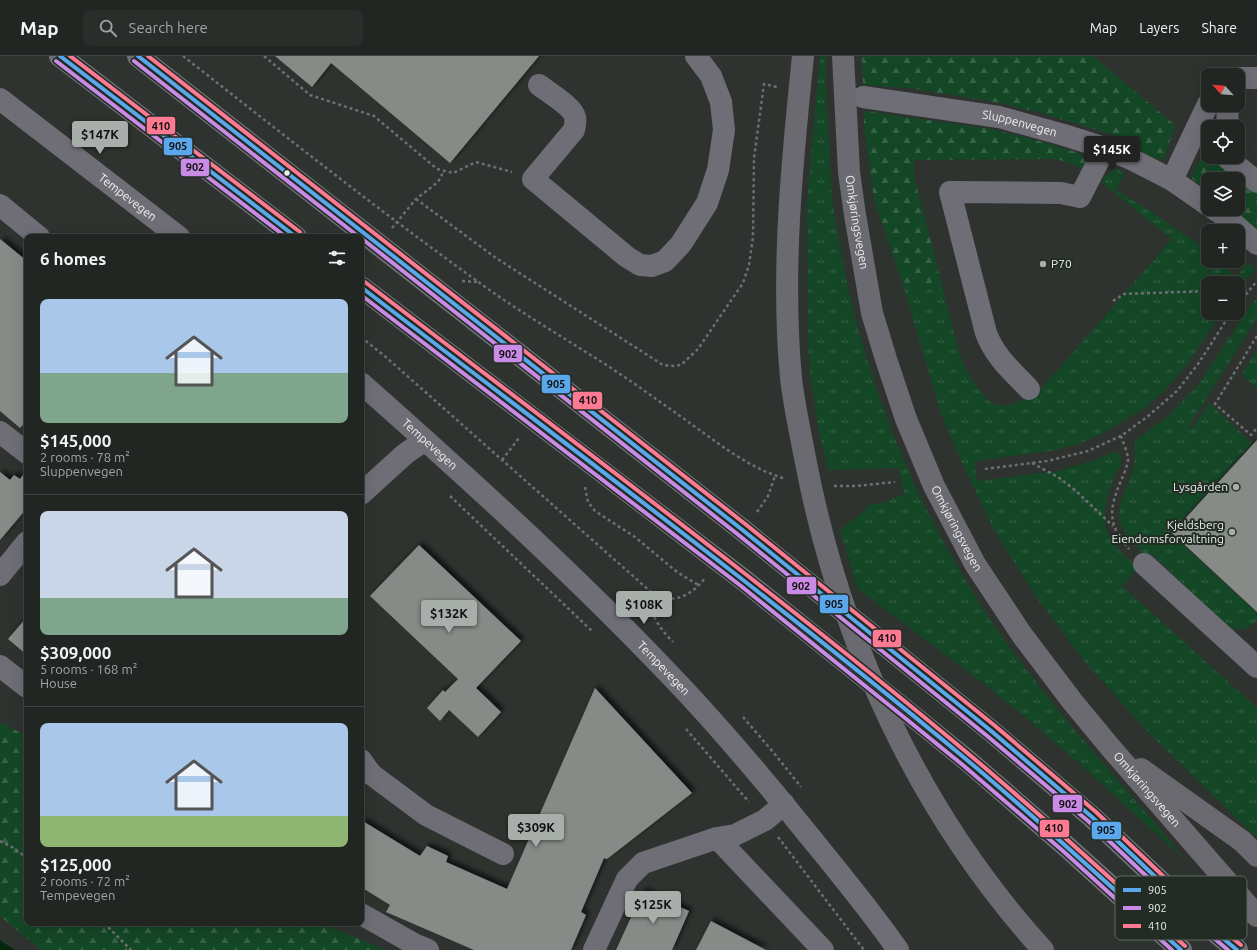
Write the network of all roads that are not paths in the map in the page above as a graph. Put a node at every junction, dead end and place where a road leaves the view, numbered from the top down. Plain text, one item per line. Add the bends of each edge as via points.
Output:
1 (60, 56) edge
2 (138, 56) edge
3 (696, 56) edge
4 (803, 56) edge
5 (843, 56) edge
6 (1245, 78) edge
7 (1257, 78) edge
8 (539, 85) dead end
9 (863, 97) dead end
10 (0, 99) edge
11 (1204, 112) edge
12 (1105, 148) junction
13 (1235, 164) edge
14 (1172, 180) junction
15 (1257, 182) edge
16 (1201, 200) edge
17 (0, 204) edge
18 (1225, 216) edge
19 (35, 234) edge
20 (175, 234) edge
21 (292, 234) edge
22 (1257, 244) edge
23 (364, 289) edge
24 (364, 386) edge
25 (1029, 389) dead end
26 (0, 432) edge
27 (425, 440) junction
28 (24, 451) edge
29 (364, 490) edge
30 (24, 546) edge
31 (1144, 564) road end
32 (0, 576) edge
33 (0, 666) edge
34 (1257, 667) edge
35 (24, 685) edge
36 (1110, 747) junction
37 (364, 764) edge
38 (784, 804) junction
39 (717, 838) junction
40 (503, 854) dead end
41 (1257, 856) edge
42 (1154, 876) edge
43 (1222, 876) edge
44 (1115, 890) edge
45 (1247, 905) edge
46 (364, 916) edge
47 (1257, 916) edge
48 (1170, 940) edge
49 (1225, 940) edge
50 (428, 950) edge
51 (594, 950) edge
52 (823, 950) edge
53 (898, 950) edge
54 (1043, 950) edge
55 (1181, 950) edge
56 (1237, 950) edge

1 - 21 main road
2 - 42 main road via 740,528 990,730 1092,817
3 - 8 street via 711,76 721,102 724,130 718,170 707,203 681,244 665,261 652,266 640,265 627,257 533,179 574,130 576,123 571,110
4 - 54 highway via 789,205 787,308 791,379 814,504 829,560 852,631 898,738 956,838 989,886
5 - 36 highway, Omkjøringsvegen via 849,172 863,262 872,313 906,419 934,486 975,564 1022,635
6 - 7 street
9 - 12 street, Sluppenvegen via 999,116
10 - 20 street, Tempevegen
11 - 14 street
12 - 14 street, Sluppenvegen
12 - 25 street via 1080,197 1061,193 950,192 986,333 998,356
13 - 15 street
14 - 16 street, Sluppenvegen
17 - 19 street
18 - 22 street
23 - 44 main road via 745,581 968,761
24 - 27 street, Tempevegen
26 - 28 street
27 - 29 street
27 - 38 street, Tempevegen via 527,534 664,669 721,730
30 - 32 street
31 - 34 street
33 - 35 street
36 - 41 highway via 1242,842
36 - 43 highway, Omkjøringsvegen
37 - 40 street via 371,774 426,815
38 - 39 street via 765,820 736,834
38 - 53 street, Tempevegen via 875,917
39 - 51 street via 643,863 627,879
39 - 52 street
45 - 47 highway, Omkjøringsvegen
46 - 50 street
48 - 55 main road
49 - 56 main road

